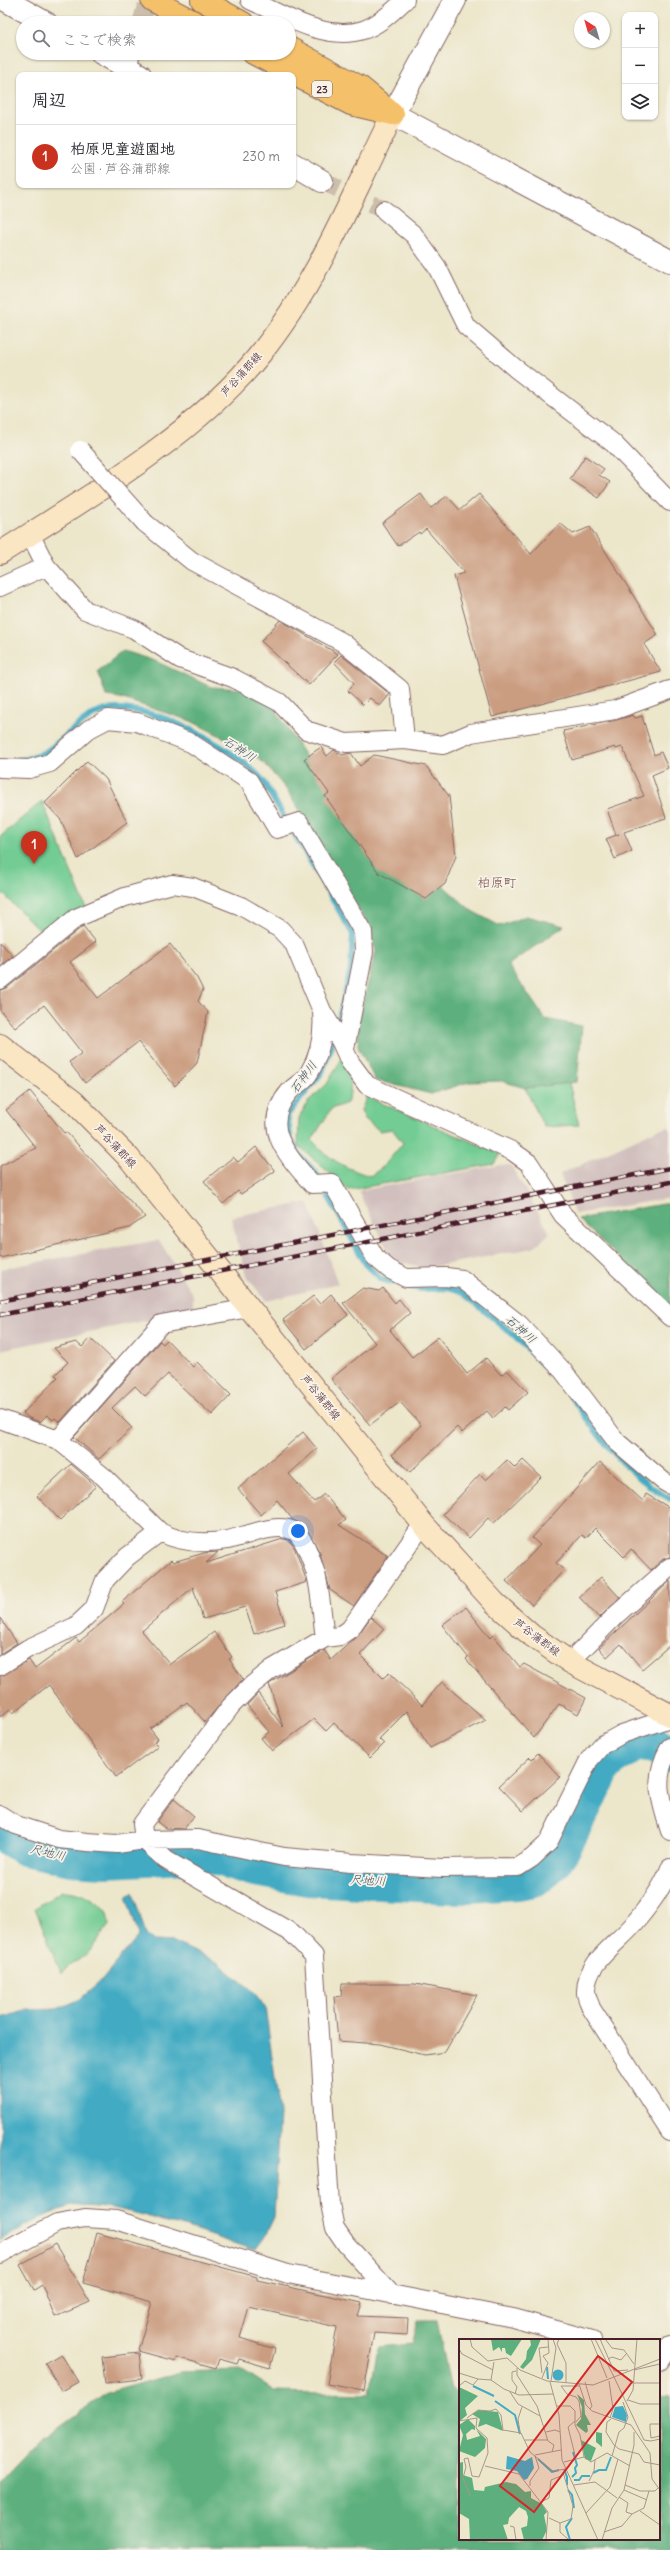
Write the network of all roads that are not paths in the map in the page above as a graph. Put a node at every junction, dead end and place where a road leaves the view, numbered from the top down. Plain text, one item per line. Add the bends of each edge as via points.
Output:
1 (5, 0) edge
2 (152, 0) edge
3 (202, 0) edge
4 (250, 0) edge
5 (405, 0) edge
6 (455, 0) edge
7 (34, 16) edge
8 (183, 16) edge
9 (231, 16) edge
10 (285, 16) edge
11 (296, 21) edge
12 (296, 52) edge
13 (120, 60) edge
14 (267, 60) edge
15 (133, 65) edge
16 (290, 72) edge
17 (296, 75) edge
18 (393, 114) junction
19 (296, 166) edge
20 (322, 181) tunnel mouth
21 (384, 210) tunnel mouth
22 (670, 261) edge
23 (80, 450) dead end
24 (670, 502) edge
25 (30, 534) junction
26 (0, 553) edge
27 (46, 566) junction
28 (0, 587) edge
29 (670, 690) edge
30 (405, 740) junction
31 (0, 768) edge
32 (0, 980) edge
33 (326, 1017) junction
34 (0, 1045) edge
35 (343, 1046) junction
36 (249, 1308) junction
37 (670, 1317) edge
38 (0, 1419) edge
39 (58, 1440) junction
40 (670, 1485) edge
41 (423, 1524) junction
42 (160, 1532) junction
43 (670, 1568) edge
44 (324, 1638) junction
45 (570, 1662) junction
46 (0, 1666) edge
47 (670, 1715) edge
48 (670, 1718) edge
49 (666, 1764) edge
50 (0, 1815) edge
51 (670, 1831) edge
52 (149, 1843) junction
53 (670, 1868) edge
54 (670, 2132) edge
55 (0, 2254) edge
56 (392, 2294) junction
57 (588, 2339) edge
58 (670, 2345) edge
59 (663, 2362) edge

1 - 7 street
2 - 8 highway
3 - 9 highway
4 - 10 street
5 - 11 street via 388,16 364,30 341,34
6 - 18 street
12 - 18 highway, 23 via 360,87
13 - 15 street
14 - 16 highway, 23
17 - 18 highway, 23 via 351,104
18 - 22 street
18 - 25 main road, 芦谷蒲郡線 via 308,284 261,353 206,412 119,475
19 - 20 street
21 - 24 street via 414,235 437,267 466,326 515,368 613,443
23 - 30 street, bridge via 145,523 192,561 342,642 400,689
25 - 26 main road, 芦谷蒲郡線
25 - 27 street
27 - 28 street
27 - 30 street via 85,610 134,629 180,659 233,678 279,702 306,730 346,743
29 - 30 street via 615,710 471,733 442,745
31 - 35 street via 29,769 50,763 89,729 108,719 137,722 192,742 249,781 277,829 299,822 363,932 364,952
32 - 33 street via 76,918 125,897 172,884 193,887 241,906 280,929 294,944
33 - 35 street
33 - 40 street via 324,1035 309,1075 290,1091 280,1106 276,1119 278,1135 284,1150 312,1184 332,1183 375,1257 389,1269 406,1278 462,1279 519,1324 563,1371 617,1442
34 - 36 main road, 芦谷蒲郡線 via 74,1102 129,1158
35 - 37 street via 350,1062 367,1085 512,1151 529,1163 563,1214
36 - 39 street via 161,1324
36 - 41 main road, 芦谷蒲郡線
38 - 39 street
39 - 42 street via 104,1476
41 - 44 street via 350,1629 340,1636
41 - 45 main road, 芦谷蒲郡線 via 495,1603 531,1635
42 - 44 street via 171,1538 194,1543 226,1540 279,1528 294,1532 304,1544 316,1575
42 - 46 street via 127,1557 105,1580 94,1609 76,1626 27,1649
43 - 45 street via 616,1616
44 - 52 street via 272,1669 231,1706 142,1824
45 - 47 main road, 芦谷蒲郡線
48 - 52 street via 622,1734 602,1745 590,1760 548,1844 518,1867 442,1868 352,1863 284,1857 198,1839
49 - 51 street via 658,1796
50 - 52 street via 16,1825 59,1839 117,1844
52 - 56 street via 166,1860 292,1933 314,1956 330,2204 335,2228 346,2244
53 - 54 street via 666,1880 633,1925 599,1959 589,1976 585,1992 591,2008
55 - 56 street via 57,2223 85,2218 116,2220 288,2274
56 - 57 street via 513,2318
58 - 59 street

